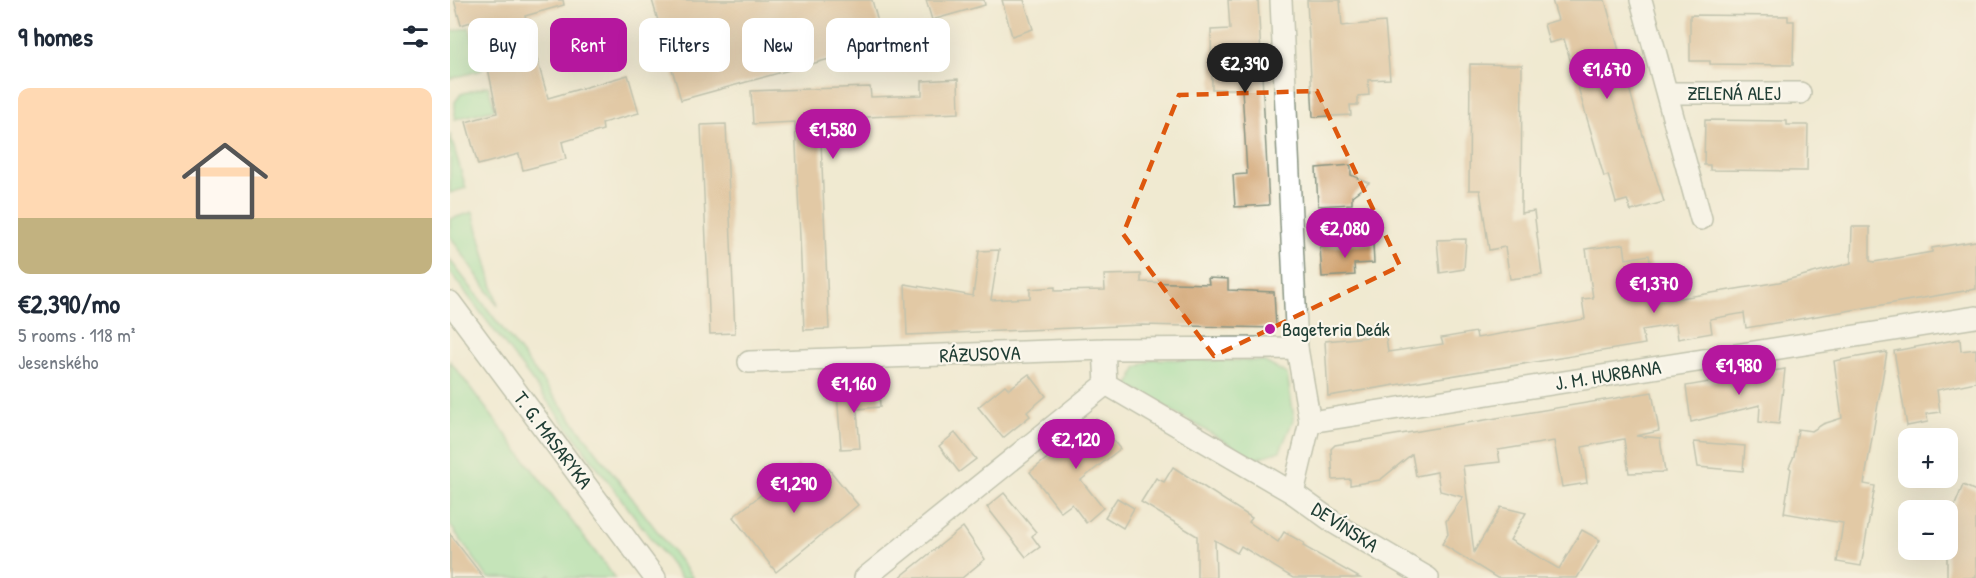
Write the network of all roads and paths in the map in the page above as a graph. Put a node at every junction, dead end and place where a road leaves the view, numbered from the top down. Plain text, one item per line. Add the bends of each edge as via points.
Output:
1 (1281, 0) edge
2 (1641, 0) edge
3 (1668, 93) junction
4 (1800, 93) dead end
5 (1701, 219) dead end
6 (450, 302) edge
7 (1976, 317) edge
8 (1297, 348) junction
9 (1104, 349) junction
10 (749, 362) dead end
11 (1106, 384) junction
12 (1310, 422) junction
13 (1293, 493) junction
14 (655, 578) edge
15 (865, 578) edge
16 (1428, 578) edge

1 - 8 street
2 - 3 street, ZELENÁ ALEJ
3 - 4 street, ZELENÁ ALEJ
3 - 5 street, ZELENÁ ALEJ
6 - 14 street, T. G. MASARYKA
7 - 12 street, J. M. HURBANA
8 - 9 street, RÁZUSOVA
8 - 12 street
9 - 10 street, RÁZUSOVA
9 - 11 street
11 - 13 street, DEVÍNSKA
11 - 15 street
12 - 13 street
13 - 16 street, DEVÍNSKA via 1336,524

